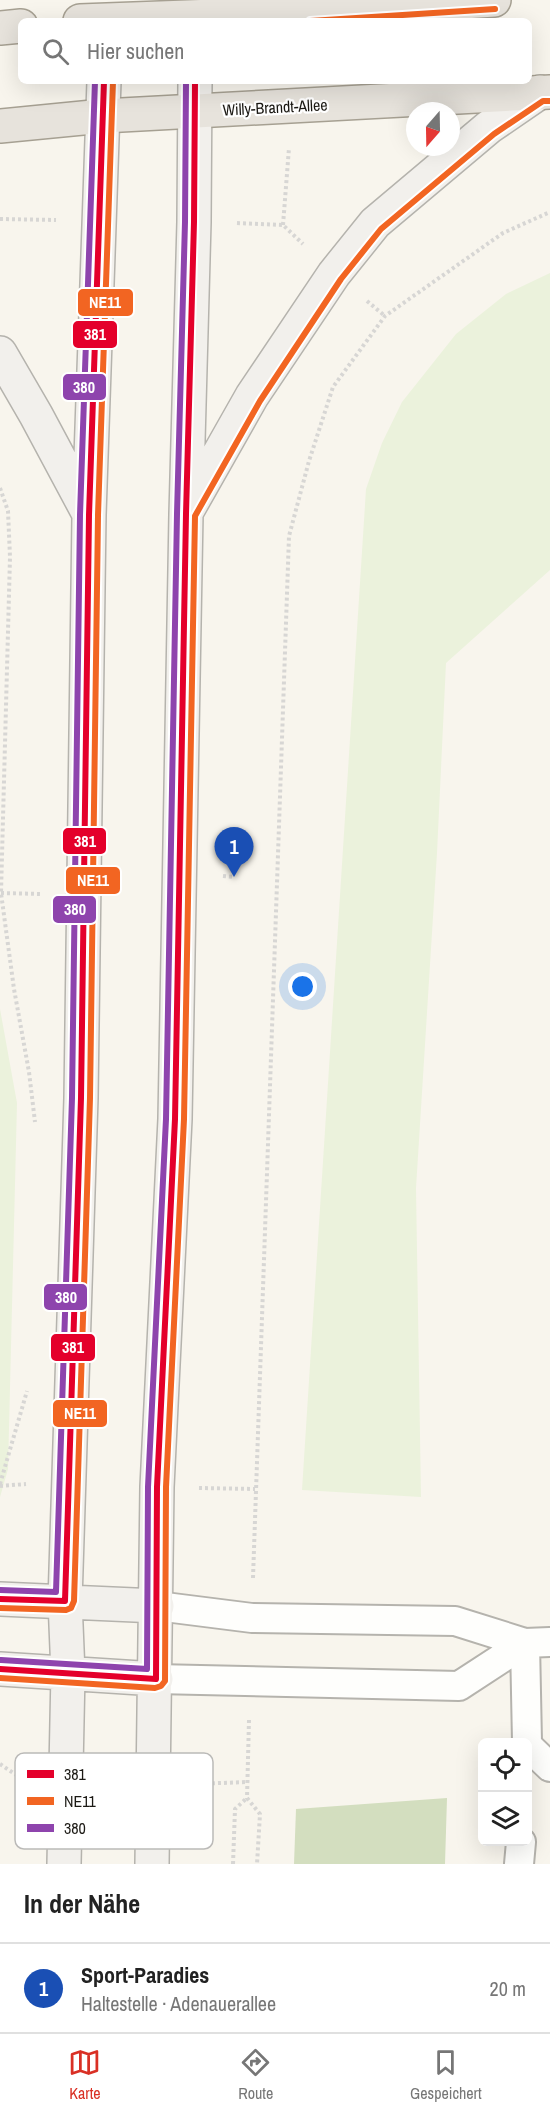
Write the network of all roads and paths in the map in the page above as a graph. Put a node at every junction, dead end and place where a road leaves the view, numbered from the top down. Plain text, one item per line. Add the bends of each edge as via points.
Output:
1 (494, 0) edge
2 (196, 13) edge
3 (98, 15) edge
4 (18, 26) edge
5 (0, 28) edge
6 (104, 84) edge
7 (545, 92) edge
8 (194, 96) edge
9 (292, 106) junction
10 (103, 116) junction
11 (0, 126) edge
12 (550, 212) edge
13 (283, 225) dead end
14 (0, 353) edge
15 (0, 488) edge
16 (186, 514) junction
17 (89, 515) junction
18 (35, 1123) dead end
19 (27, 1380) dead end
20 (0, 1484) edge
21 (0, 1599) edge
22 (65, 1601) junction
23 (156, 1606) junction
24 (252, 1618) junction
25 (538, 1642) edge
26 (0, 1669) edge
27 (68, 1673) junction
28 (156, 1678) junction
29 (249, 1679) junction
30 (528, 1738) edge
31 (532, 1749) edge
32 (66, 1753) edge
33 (154, 1753) edge
34 (550, 1767) edge
35 (247, 1798) junction
36 (521, 1846) edge
37 (64, 1849) edge
38 (152, 1849) edge
39 (64, 1864) edge
40 (152, 1864) edge
41 (233, 1864) edge
42 (257, 1864) edge
43 (519, 1864) edge

1 - 2 main road via 294,13
2 - 3 main road
4 - 5 main road
6 - 10 main road
7 - 9 main road, Willy-Brandt-Allee
7 - 16 main road via 489,128 375,223 334,274 252,396
8 - 9 main road, Willy-Brandt-Allee
8 - 10 main road, Willy-Brandt-Allee
8 - 16 main road
9 - 13 path
10 - 11 main road, Willy-Brandt-Allee
10 - 17 main road
12 - 24 path via 503,233 385,316 333,387 289,536
14 - 17 main road
15 - 18 path via 8,511 10,557 1,893
16 - 23 main road via 176,1119 157,1486
17 - 22 main road via 81,1098
19 - 20 path via 27,1392
21 - 22 main road
22 - 23 main road
22 - 27 main road
23 - 24 lane
23 - 28 main road
24 - 25 lane via 455,1621
25 - 29 lane via 459,1686
25 - 30 lane
26 - 27 main road
27 - 28 main road
27 - 32 main road
28 - 29 lane
28 - 33 main road
29 - 35 path
31 - 34 lane
35 - 41 path via 235,1809
35 - 42 path via 260,1814
36 - 43 lane
37 - 39 main road
38 - 40 main road

